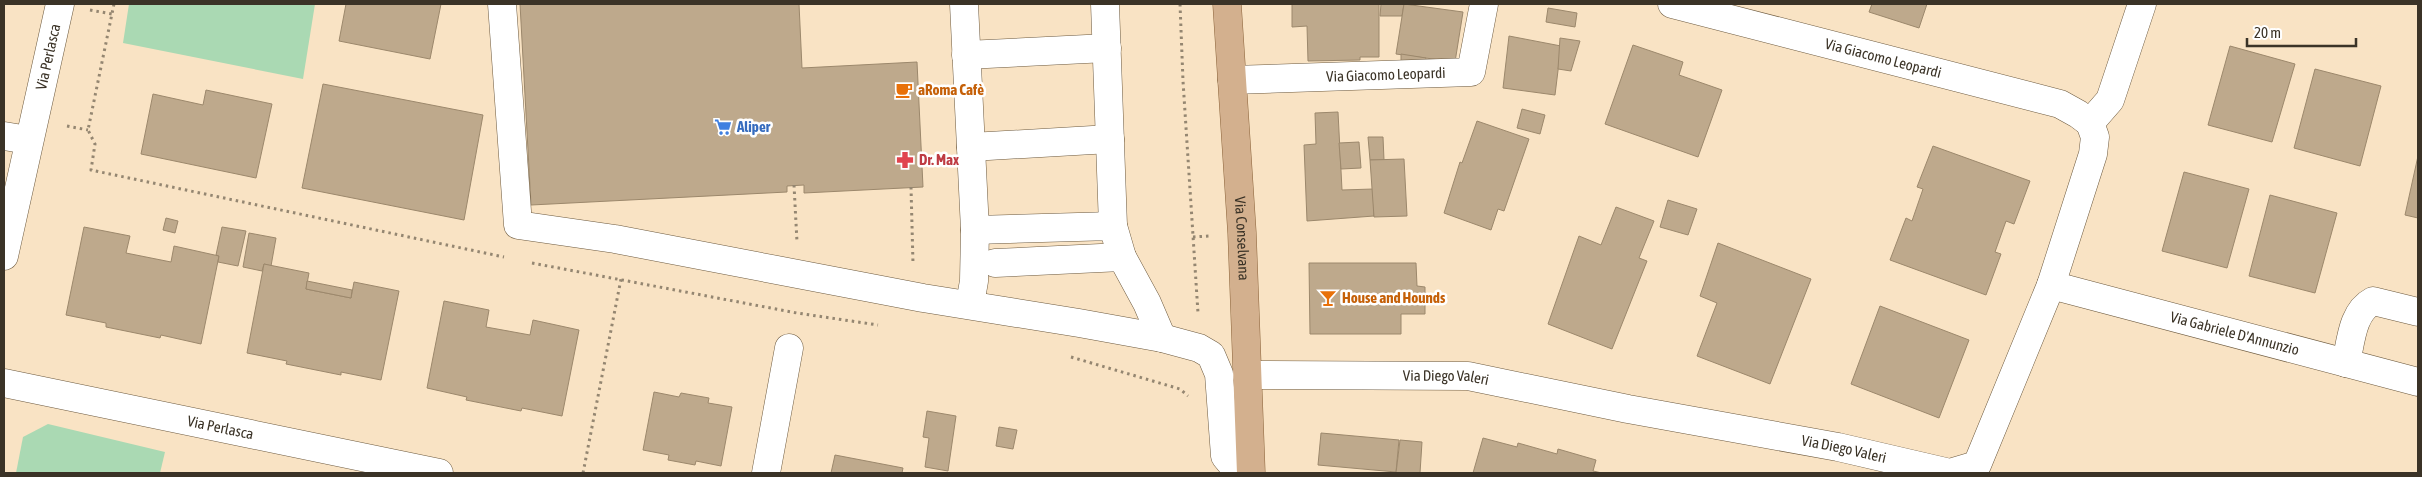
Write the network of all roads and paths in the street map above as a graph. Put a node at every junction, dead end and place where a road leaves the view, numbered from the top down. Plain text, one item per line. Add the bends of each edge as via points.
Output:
1 (60, 4) edge
2 (114, 4) edge
3 (502, 4) edge
4 (964, 4) edge
5 (1105, 4) edge
6 (1180, 4) edge
7 (1227, 4) edge
8 (1484, 4) edge
9 (1672, 4) edge
10 (2142, 4) edge
11 (1107, 48) junction
12 (966, 55) junction
13 (1232, 80) junction
14 (2090, 123) junction
15 (16, 138) edge
16 (1110, 139) junction
17 (971, 147) junction
18 (794, 186) dead end
19 (911, 187) dead end
20 (1113, 226) junction
21 (975, 230) junction
22 (797, 245) dead end
23 (4, 256) edge
24 (507, 258) dead end
25 (1122, 258) junction
26 (528, 262) dead end
27 (995, 263) dead end
28 (913, 273) dead end
29 (621, 279) junction
30 (2051, 285) junction
31 (970, 304) junction
32 (2418, 312) edge
33 (881, 326) dead end
34 (1162, 338) junction
35 (789, 348) dead end
36 (1199, 348) junction
37 (1062, 354) dead end
38 (2346, 363) junction
39 (1248, 375) junction
40 (2418, 382) edge
41 (4, 383) edge
42 (1193, 400) dead end
43 (439, 473) edge
44 (583, 473) edge
45 (766, 473) edge
46 (1239, 473) edge
47 (1251, 473) edge

1 - 15 street, Via Perlasca
2 - 24 path via 88,130 95,144 91,170
3 - 31 street via 518,225 615,239
4 - 12 street
5 - 11 street
6 - 36 path
7 - 13 main road, Via Conselvana
8 - 13 street, Via Giacomo Leopardi via 1471,72
9 - 14 street, Via Giacomo Leopardi via 2060,104
10 - 14 street via 2110,100
11 - 12 street
11 - 16 street
12 - 17 street
13 - 39 main road, Via Conselvana
14 - 30 street, Via Diego Valeri via 2095,137 2093,154
15 - 23 street, Via Perlasca
16 - 17 street
16 - 20 street
17 - 21 street
18 - 22 path
19 - 28 path
20 - 21 street
20 - 25 street
21 - 31 street
25 - 27 street
25 - 34 street
26 - 29 path
29 - 33 path
29 - 44 path
30 - 38 street, Via Gabriele D'Annunzio
30 - 39 street, Via Diego Valeri via 1976,466 1950,472 1838,447 1468,376
31 - 34 street
32 - 38 street via 2373,301 2364,306 2358,316
34 - 36 street
35 - 45 street
36 - 46 street via 1211,356 1219,374 1225,456
37 - 42 path via 1180,389
38 - 40 street, Via Gabriele D'Annunzio
39 - 47 main road, Via Conselvana
41 - 43 street, Via Perlasca

